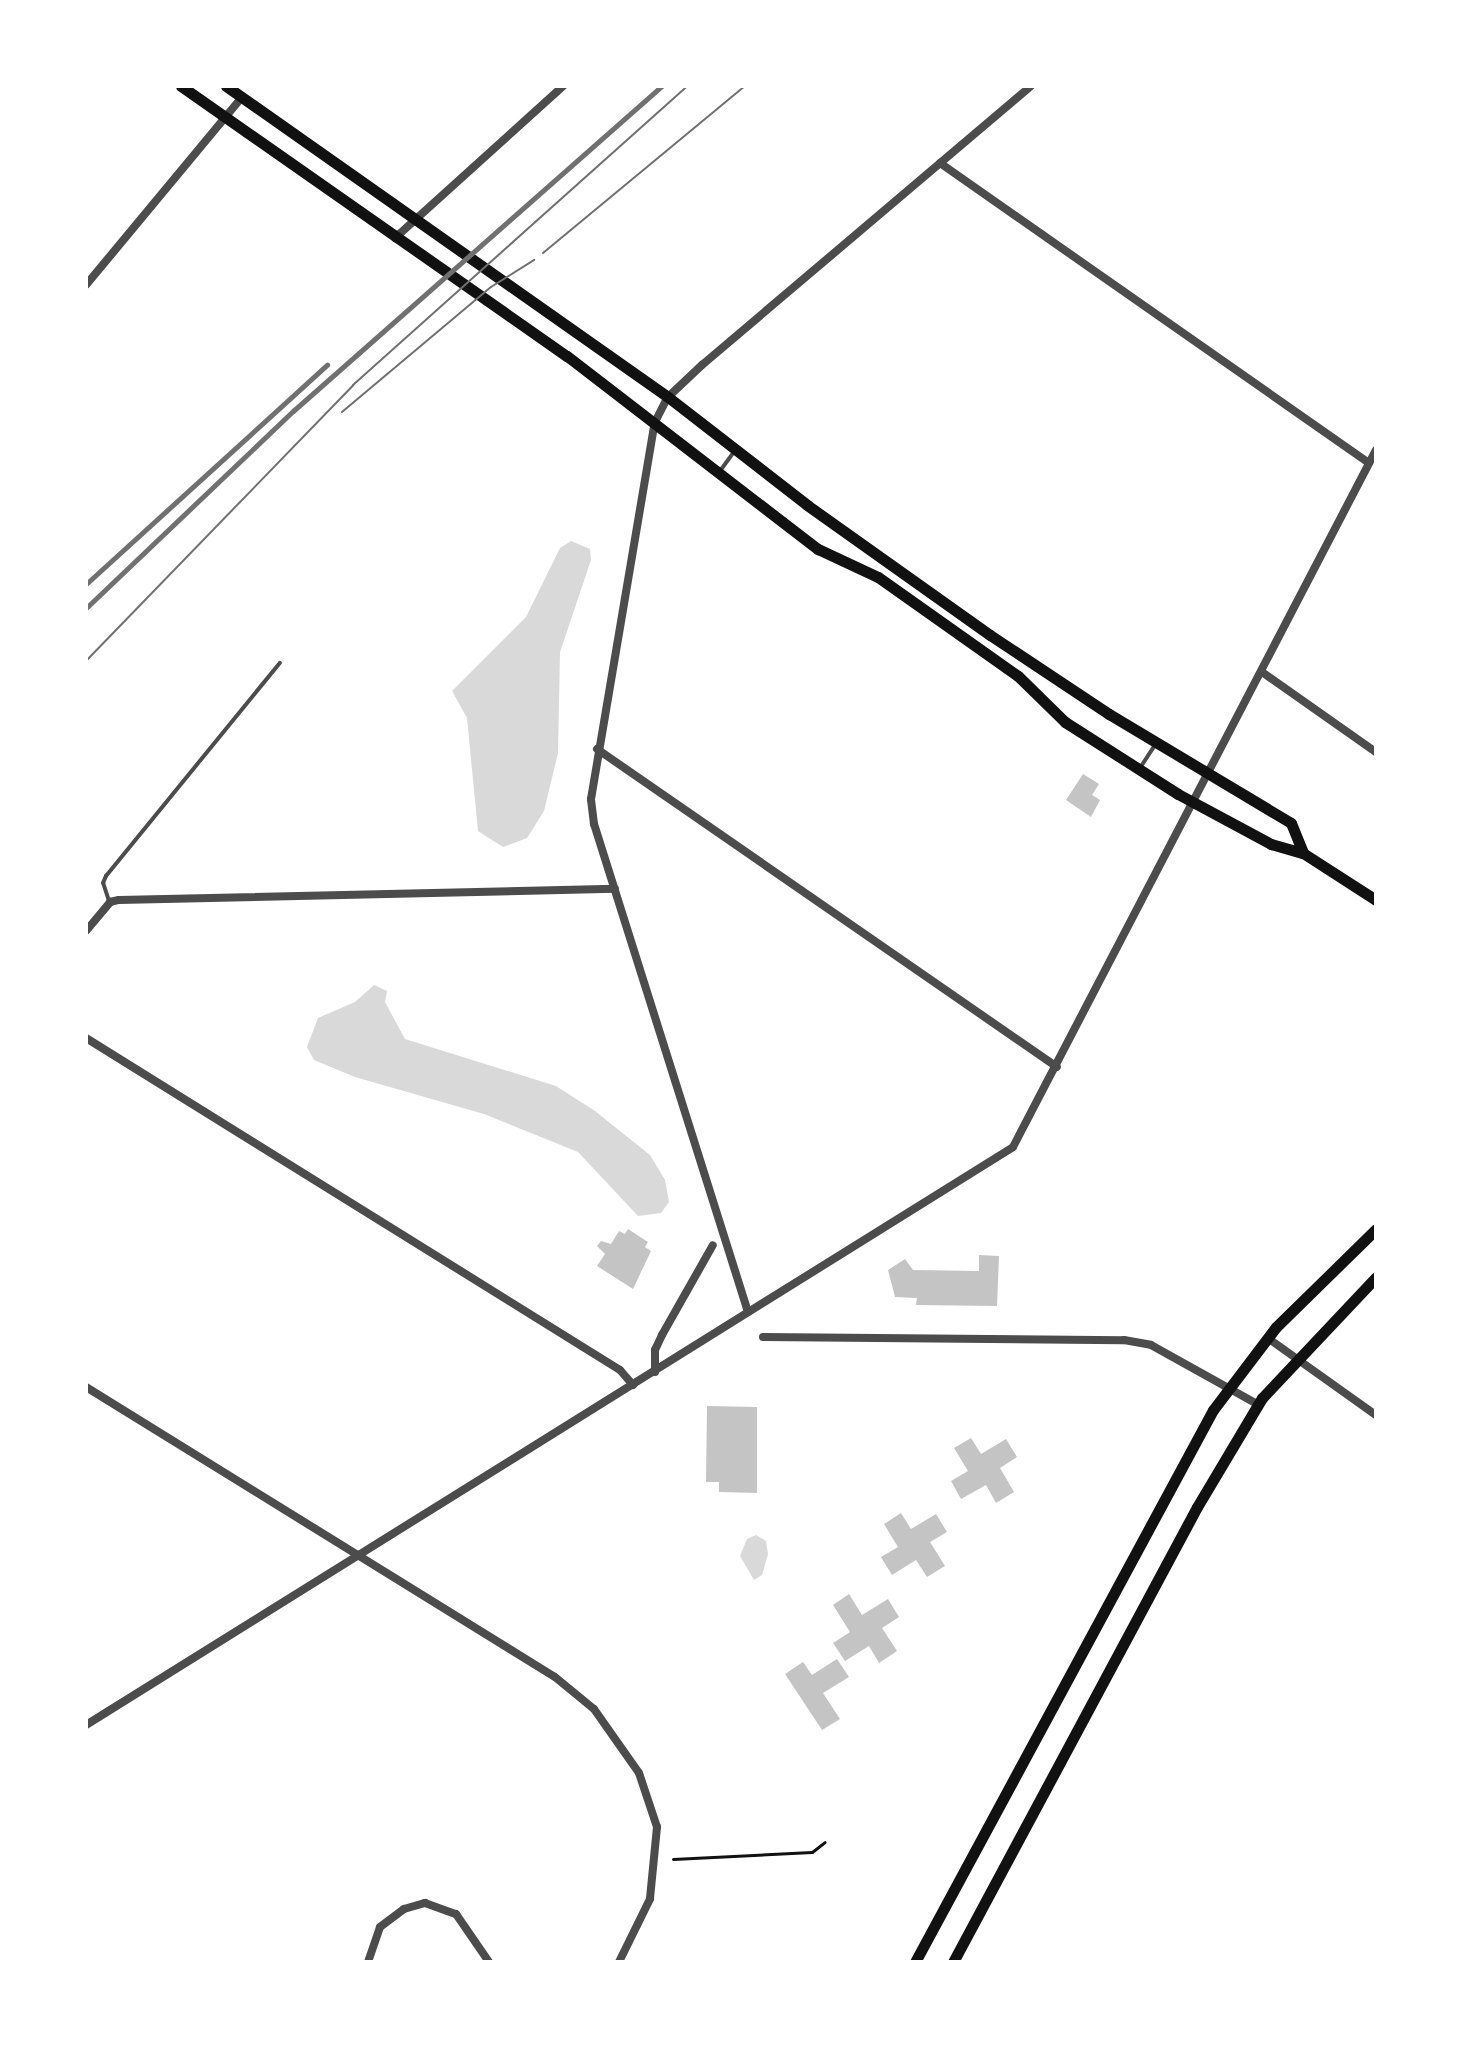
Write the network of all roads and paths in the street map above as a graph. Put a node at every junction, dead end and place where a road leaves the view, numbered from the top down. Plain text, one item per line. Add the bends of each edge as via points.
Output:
1 (181, 86) edge
2 (226, 86) edge
3 (563, 86) edge
4 (1031, 86) edge
5 (242, 97) junction
6 (227, 119) junction
7 (940, 163) junction
8 (413, 220) junction
9 (398, 241) junction
10 (86, 285) edge
11 (668, 397) junction
12 (655, 422) junction
13 (735, 450) junction
14 (1376, 450) edge
15 (1369, 463) junction
16 (719, 473) junction
17 (280, 663) dead end
18 (1262, 672) junction
19 (1157, 741) junction
20 (597, 749) junction
21 (1376, 752) edge
22 (1138, 770) junction
23 (1210, 773) junction
24 (1195, 803) junction
25 (1303, 853) junction
26 (615, 889) junction
27 (1376, 900) edge
28 (110, 902) junction
29 (86, 931) edge
30 (86, 1038) edge
31 (1057, 1067) junction
32 (1376, 1229) edge
33 (713, 1245) dead end
34 (1376, 1277) edge
35 (748, 1312) junction
36 (763, 1337) dead end
37 (1269, 1339) junction
38 (1295, 1359) junction
39 (655, 1372) junction
40 (633, 1385) junction
41 (86, 1387) edge
42 (1232, 1389) junction
43 (1259, 1405) junction
44 (1376, 1415) edge
45 (359, 1555) junction
46 (86, 1725) edge
47 (825, 1842) dead end
48 (673, 1859) dead end
49 (368, 1962) edge
50 (489, 1962) edge
51 (619, 1962) edge
52 (915, 1962) edge
53 (953, 1962) edge

1 - 6 main road
2 - 5 main road
3 - 8 street
4 - 7 street
5 - 6 street
5 - 8 main road
6 - 9 main road
6 - 10 street
7 - 11 street
7 - 15 street
8 - 9 street
8 - 11 main road
9 - 12 main road
11 - 12 street
11 - 13 main road
12 - 16 main road
12 - 20 street
13 - 16 lane
13 - 19 main road via 1012,650
14 - 15 street
15 - 18 street
16 - 22 main road via 818,549 878,577 993,658 1037,691 1065,722
17 - 28 lane via 106,876 103,883
18 - 21 street
18 - 23 street
19 - 22 lane
19 - 23 main road
20 - 26 street via 594,824
20 - 31 street
22 - 24 main road
23 - 24 street
23 - 25 main road via 1291,823
24 - 25 main road via 1271,844
24 - 31 street
25 - 27 main road
26 - 28 street
26 - 35 street
28 - 29 street
30 - 40 street via 620,1370
31 - 35 street via 1013,1147
32 - 37 main road via 1304,1296
33 - 39 street via 655,1350
34 - 38 main road
35 - 39 street
36 - 42 street via 1124,1340 1151,1345
37 - 38 street
37 - 42 main road
38 - 43 main road
38 - 44 street
39 - 40 street
40 - 45 street
41 - 45 street
42 - 43 street
42 - 52 main road via 1184,1458
43 - 53 main road via 1197,1507
45 - 46 street
45 - 51 street via 555,1677 620,1740 650,1800 658,1860 647,1910
47 - 48 path via 812,1852
49 - 50 street via 380,1927 404,1909 425,1903 456,1914

